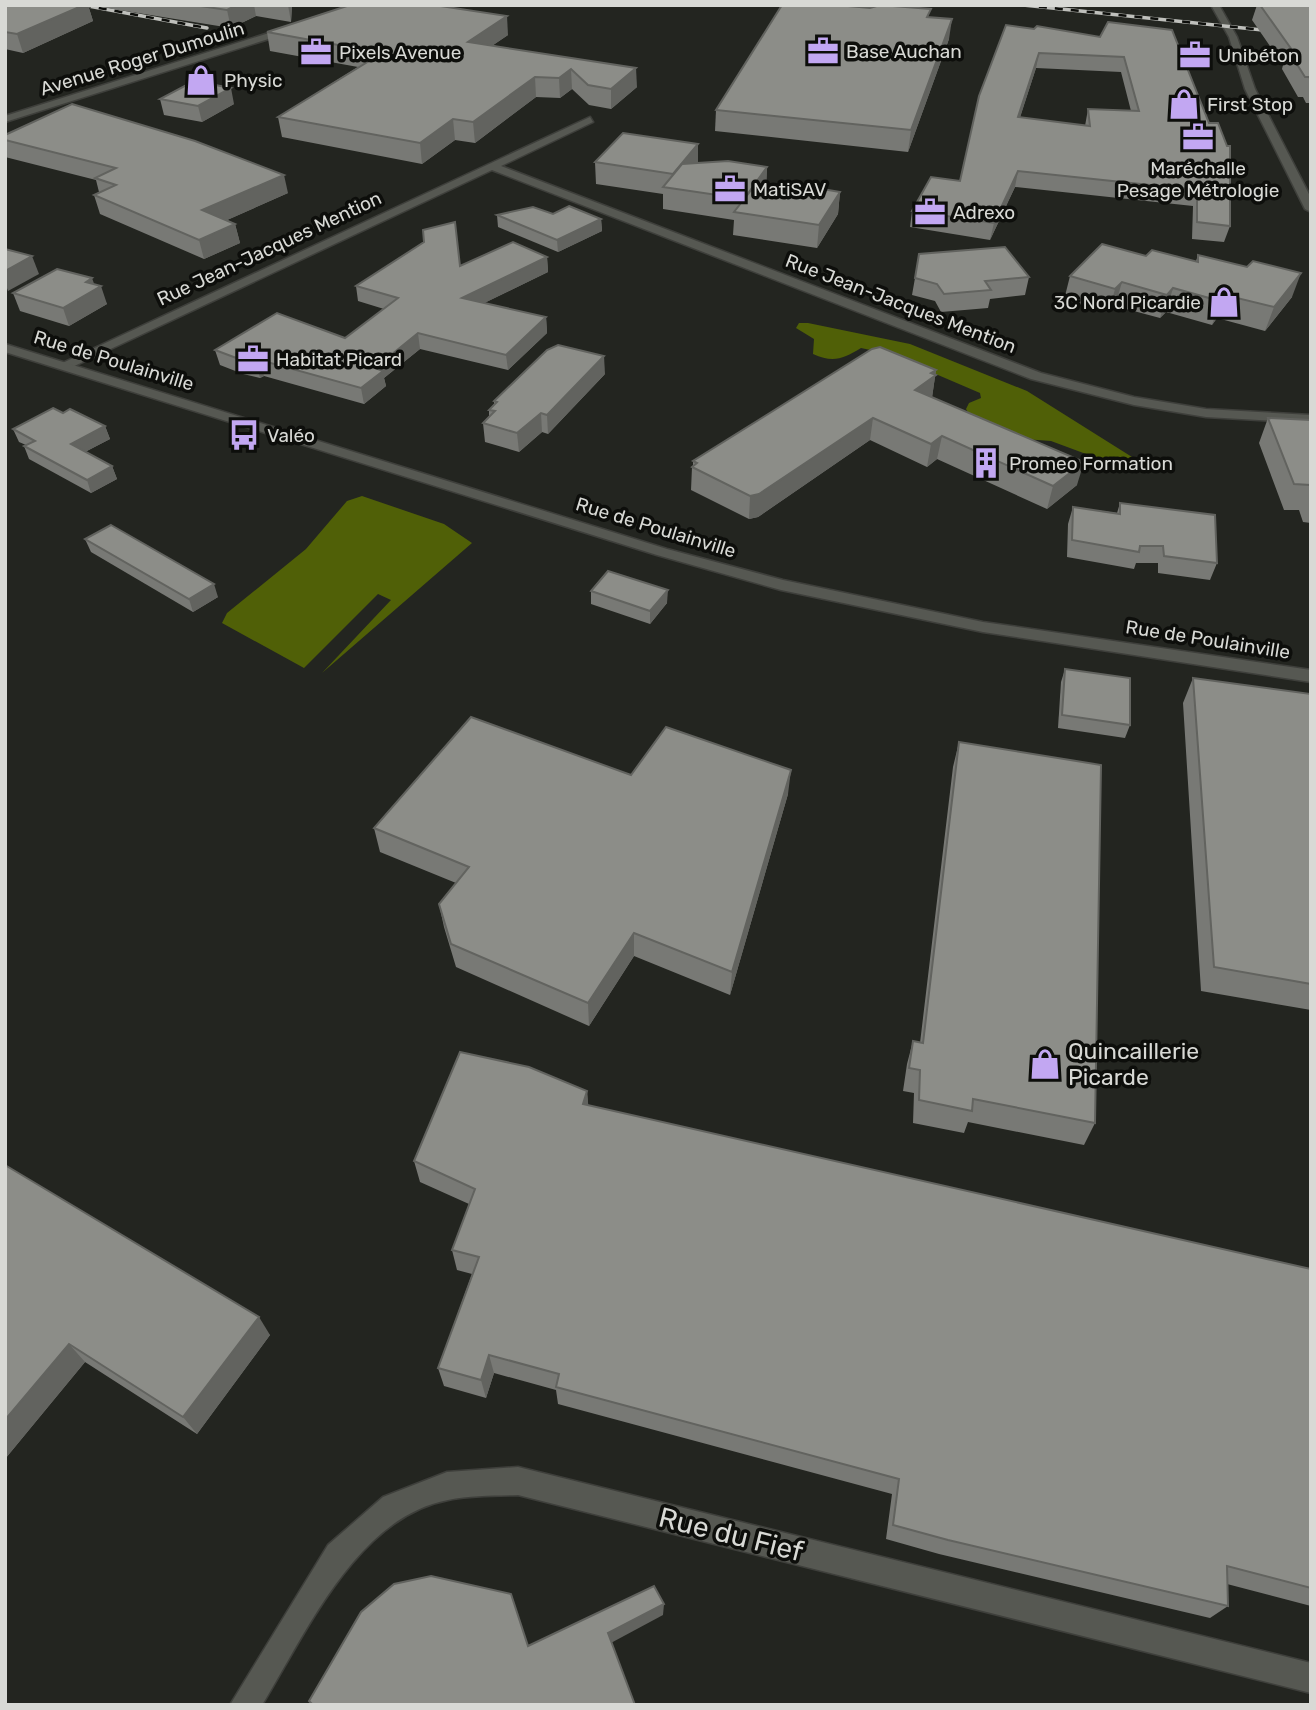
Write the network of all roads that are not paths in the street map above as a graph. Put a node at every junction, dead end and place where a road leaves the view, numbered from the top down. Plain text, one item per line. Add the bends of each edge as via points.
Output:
1 (1209, 5) edge
2 (1215, 5) edge
3 (307, 24) edge
4 (1239, 59) junction
5 (5, 119) edge
6 (590, 120) dead end
7 (492, 166) junction
8 (1311, 209) edge
9 (5, 348) edge
10 (62, 366) junction
11 (1311, 419) edge
12 (1311, 676) edge
13 (1311, 1678) edge
14 (245, 1705) edge

1 - 4 street via 1219,37
2 - 4 street
3 - 5 street, Avenue Roger Dumoulin
4 - 8 street
6 - 7 street, Rue Jean-Jacques Mention
7 - 10 street, Rue Jean-Jacques Mention
7 - 11 street, Rue Jean-Jacques Mention via 1036,376 1206,413
9 - 10 street, Rue de Poulainville
10 - 12 street, Rue de Poulainville via 781,585 984,627
13 - 14 street, Rue du Fief via 518,1481 447,1486 393,1507 338,1555

